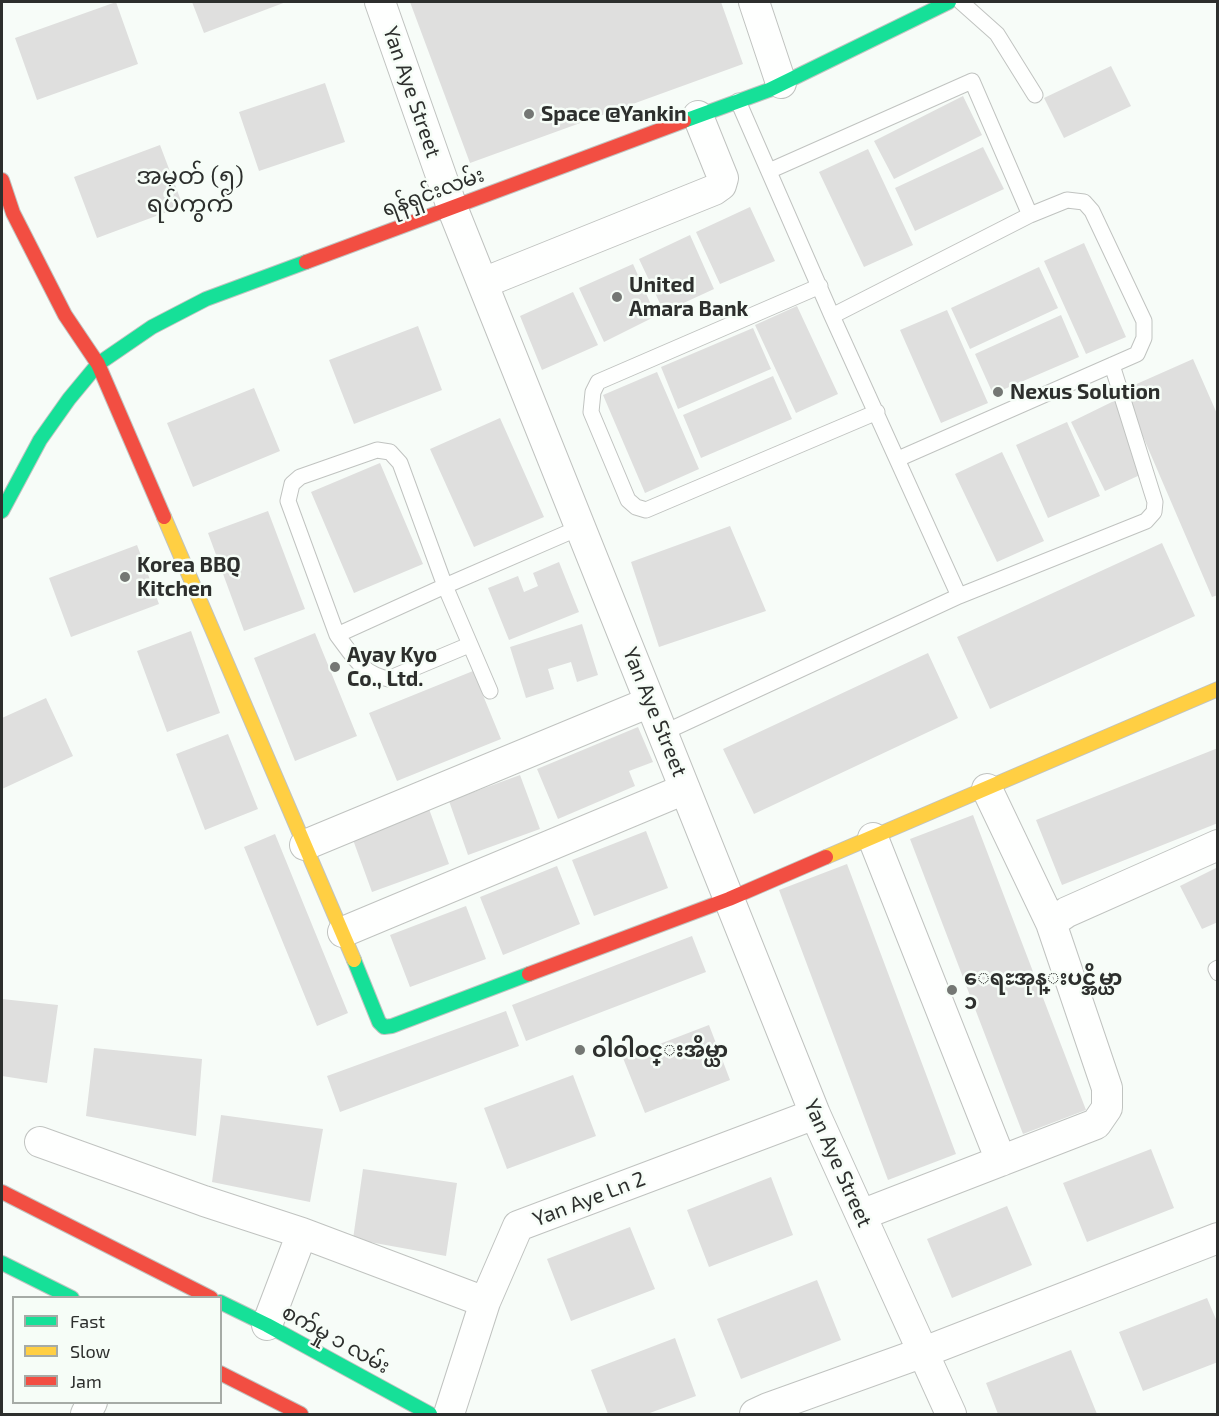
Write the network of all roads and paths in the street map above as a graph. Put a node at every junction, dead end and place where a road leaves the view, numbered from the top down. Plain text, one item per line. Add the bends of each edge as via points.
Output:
1 (380, 2) edge
2 (754, 2) edge
3 (949, 2) edge
4 (961, 2) edge
5 (781, 83) junction
6 (1035, 95) dead end
7 (738, 101) junction
8 (698, 116) junction
9 (769, 171) junction
10 (2, 180) edge
11 (452, 207) junction
12 (1030, 215) junction
13 (483, 283) junction
14 (820, 286) junction
15 (832, 316) junction
16 (98, 364) junction
17 (1112, 365) junction
18 (877, 412) junction
19 (898, 459) junction
20 (2, 511) edge
21 (581, 527) junction
22 (445, 586) junction
23 (960, 596) junction
24 (337, 635) junction
25 (470, 645) junction
26 (1218, 689) edge
27 (490, 691) dead end
28 (650, 702) junction
29 (663, 733) junction
30 (686, 789) junction
31 (987, 789) junction
32 (873, 838) junction
33 (305, 845) junction
34 (1218, 845) edge
35 (729, 899) junction
36 (1051, 923) junction
37 (343, 932) junction
38 (1218, 968) edge
39 (1218, 973) edge
40 (815, 1114) junction
41 (40, 1142) dead end
42 (1001, 1161) junction
43 (2, 1192) edge
44 (861, 1215) junction
45 (302, 1233) junction
46 (1218, 1238) edge
47 (2, 1263) edge
48 (68, 1296) edge
49 (207, 1296) edge
50 (485, 1302) junction
51 (222, 1303) edge
52 (267, 1325) junction
53 (924, 1352) junction
54 (222, 1374) edge
55 (301, 1414) edge
56 (430, 1414) edge
57 (449, 1414) edge
58 (755, 1414) edge
59 (951, 1414) edge

1 - 11 street, Yan Aye Street
2 - 5 street
3 - 5 street, ရန်ရှင်းလမ်း
4 - 6 lane via 997,34
5 - 7 street, ရန်ရှင်းလမ်း
7 - 8 street, ရန်ရှင်းလမ်း
7 - 9 lane
8 - 11 street, ရန်ရှင်းလမ်း
8 - 13 street via 723,178 721,185
9 - 12 lane via 972,81
9 - 14 lane
10 - 16 street via 14,213 65,315
11 - 13 street, Yan Aye Street
11 - 16 street, ရန်ရှင်းလမ်း via 206,299 152,327
12 - 15 lane
12 - 17 lane via 1068,200 1084,202 1092,211 1144,321 1144,338 1137,354
13 - 21 street, Yan Aye Street
14 - 15 lane
14 - 18 lane via 598,382 591,412 628,500 646,510
15 - 18 lane
16 - 20 street, ရန်ရှင်းလမ်း via 40,440
16 - 33 street
17 - 19 lane
17 - 23 lane via 1155,502 1154,512 1146,521
18 - 19 lane
19 - 23 lane
21 - 22 lane
21 - 28 street, Yan Aye Street
22 - 24 lane
22 - 24 lane via 400,463 390,452 377,450 300,477 292,484 288,501
22 - 25 lane
23 - 29 lane
24 - 25 lane via 364,670 388,680
25 - 27 lane
26 - 31 street
28 - 29 street, Yan Aye Street
28 - 33 street
29 - 30 street, Yan Aye Street
30 - 35 street, Yan Aye Street
30 - 37 street
31 - 32 street
31 - 36 street
32 - 35 street
32 - 42 street
33 - 37 street
34 - 36 street via 1067,912
35 - 37 street via 384,1027 378,1023
35 - 40 street, Yan Aye Street
36 - 42 street via 1107,1088 1107,1108 1096,1124
38 - 39 lane
40 - 44 street, Yan Aye Street
40 - 50 street, Yan Aye Ln 2 via 518,1226
41 - 45 street
42 - 44 street
43 - 49 street
44 - 53 street, Yan Aye Street
45 - 50 street
45 - 52 street
46 - 53 street
47 - 48 street
50 - 57 street, Yan Aye Ln 2
51 - 52 street, စက်မှု ၁ လမ်း
52 - 56 street, စက်မှု ၁ လမ်း
53 - 58 street
53 - 59 street, Yan Aye Street
54 - 55 street

